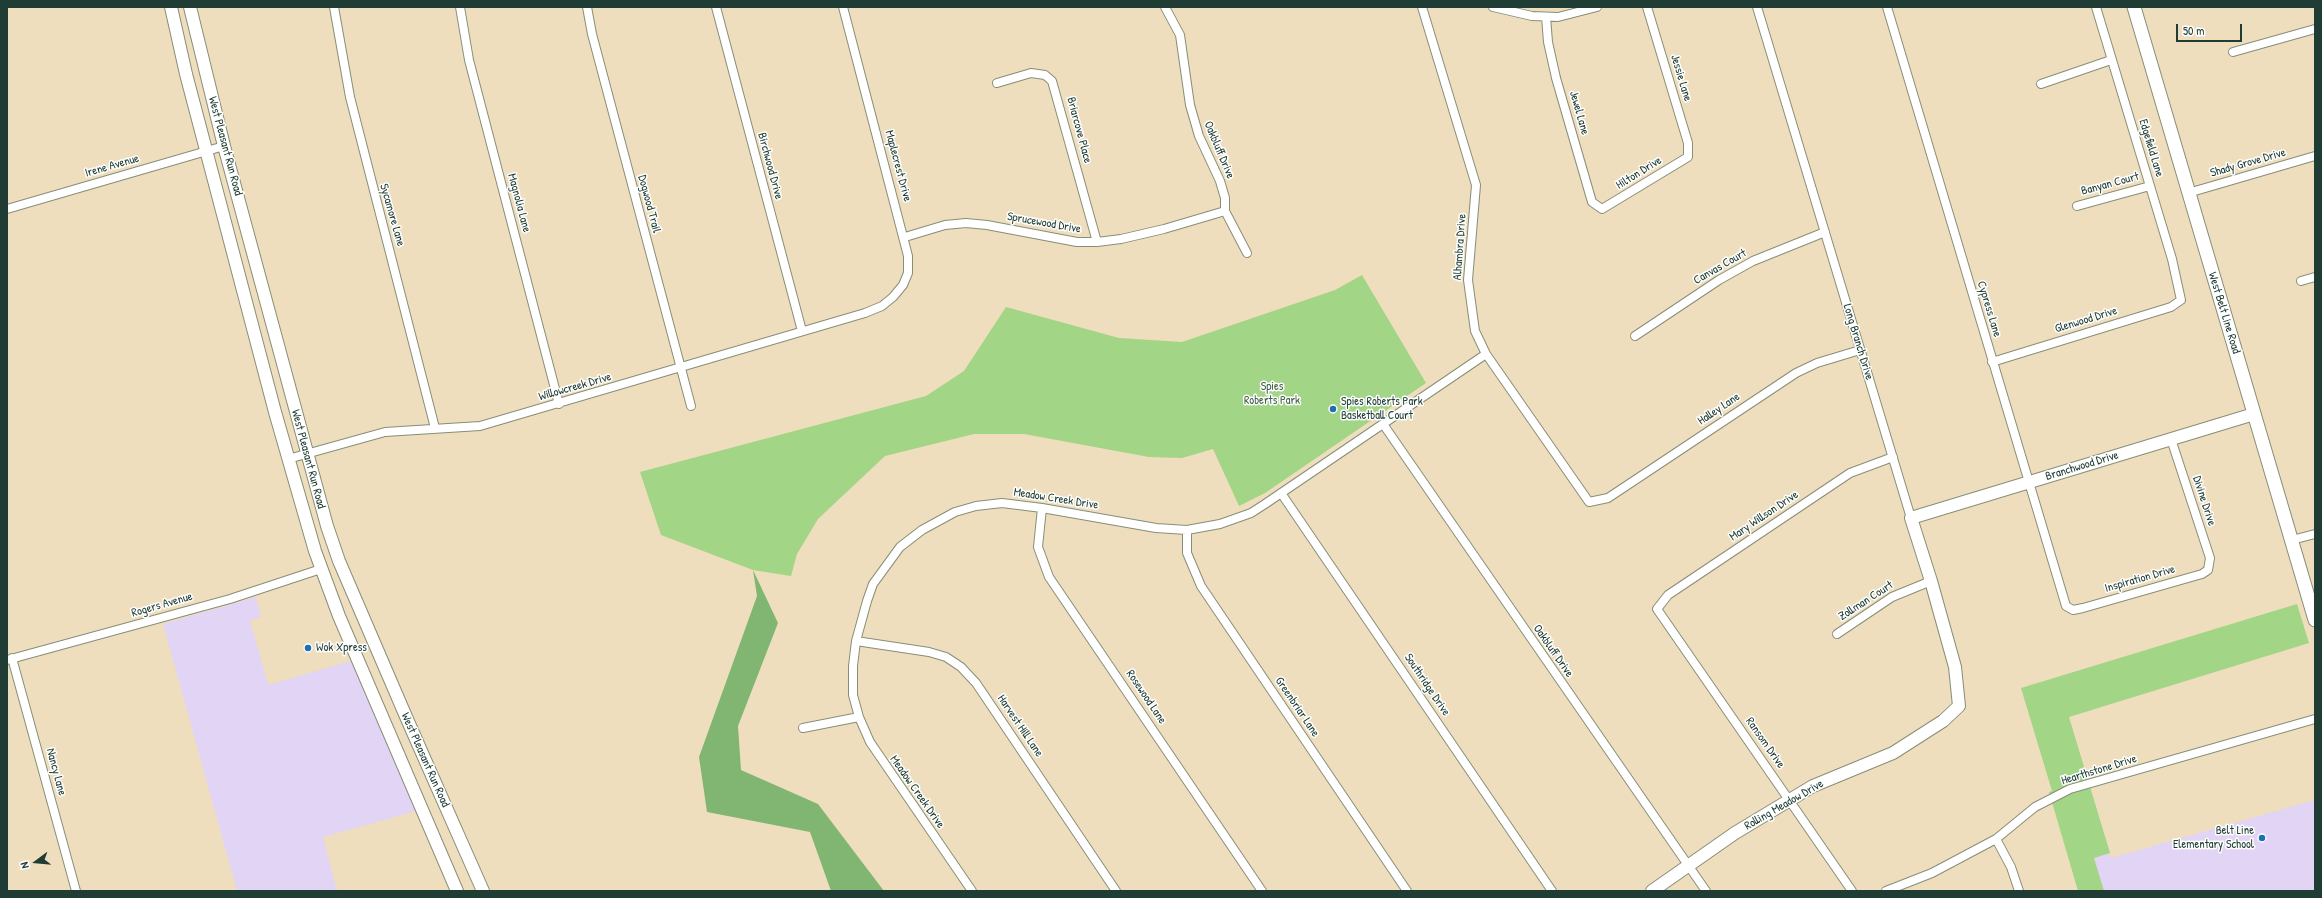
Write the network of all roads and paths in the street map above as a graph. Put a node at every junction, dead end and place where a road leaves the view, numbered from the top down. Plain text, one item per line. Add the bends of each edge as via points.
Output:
1 (171, 7) edge
2 (190, 7) edge
3 (334, 7) edge
4 (460, 7) edge
5 (588, 7) edge
6 (716, 7) edge
7 (843, 7) edge
8 (1165, 7) edge
9 (1422, 7) edge
10 (1493, 7) edge
11 (1597, 7) edge
12 (1647, 7) edge
13 (1757, 7) edge
14 (1886, 7) edge
15 (2096, 7) edge
16 (2134, 7) edge
17 (1546, 17) junction
18 (2315, 30) edge
19 (2233, 52) dead end
20 (2111, 60) junction
21 (997, 83) dead end
22 (2041, 84) dead end
23 (224, 146) junction
24 (206, 151) junction
25 (2315, 156) edge
26 (1688, 157) joint
27 (2150, 186) junction
28 (2188, 193) junction
29 (2077, 206) dead end
30 (7, 209) edge
31 (1602, 209) joint
32 (1225, 211) junction
33 (1825, 232) junction
34 (905, 237) junction
35 (1097, 242) junction
36 (1247, 253) dead end
37 (2315, 277) edge
38 (2301, 281) dead end
39 (2180, 296) joint
40 (865, 313) joint
41 (802, 331) junction
42 (1635, 336) dead end
43 (1860, 350) junction
44 (1486, 354) junction
45 (1992, 362) junction
46 (680, 368) junction
47 (559, 404) junction
48 (691, 406) dead end
49 (2254, 414) junction
50 (1383, 424) junction
51 (435, 428) junction
52 (2171, 439) junction
53 (307, 454) junction
54 (1893, 457) junction
55 (288, 459) junction
56 (2028, 482) junction
57 (1281, 493) junction
58 (1597, 501) joint
59 (1042, 508) junction
60 (1911, 518) junction
61 (1187, 530) junction
62 (2315, 534) edge
63 (2292, 540) junction
64 (339, 561) junction
65 (322, 569) junction
66 (2208, 570) joint
67 (1932, 581) junction
68 (1657, 609) joint
69 (2078, 609) joint
70 (2315, 620) edge
71 (1838, 634) dead end
72 (856, 641) junction
73 (10, 659) edge
74 (1956, 678) joint
75 (859, 716) junction
76 (407, 719) junction
77 (2315, 719) edge
78 (803, 728) dead end
79 (387, 729) junction
80 (1790, 800) junction
81 (1996, 839) junction
82 (1688, 866) junction
83 (480, 890) edge
84 (76, 891) edge
85 (457, 891) edge
86 (972, 891) edge
87 (1116, 891) edge
88 (1262, 891) edge
89 (1407, 891) edge
90 (1552, 891) edge
91 (1652, 891) edge
92 (1706, 891) edge
93 (1852, 891) edge
94 (1886, 891) edge
95 (2019, 891) edge

1 - 24 main road, West Pleasant Run Road
2 - 23 main road, West Pleasant Run Road
3 - 51 street, Sycamore Lane via 350,98
4 - 47 street, Magnolia Lane via 469,60
5 - 46 street, Dogwood Trail via 592,34
6 - 41 street, Birchwood Drive
7 - 34 street, Maplecrest Drive
8 - 32 street, Oakbluff Drive via 1180,35 1190,106 1199,136 1220,181 1225,198
9 - 44 street, Alhambra Drive via 1476,185 1468,280 1475,331
10 - 17 street
11 - 17 street via 1558,17
12 - 26 street, Jessie Lane via 1688,143
13 - 33 street, Long Branch Drive
14 - 45 street, Cypress Lane
15 - 20 street, Edgefield Lane
16 - 28 main road, West Belt Line Road
17 - 31 street, Jewel Lane via 1548,42 1556,78 1592,202
18 - 19 street
20 - 22 street
20 - 27 street, Edgefield Lane
21 - 35 street, Briarcove Place via 1031,73 1045,75 1052,81
23 - 24 street, Irene Avenue
23 - 53 main road, West Pleasant Run Road
24 - 30 street, Irene Avenue
24 - 55 main road, West Pleasant Run Road
25 - 28 street, Shady Grove Drive
26 - 31 street, Hilton Drive
27 - 29 street, Banyan Court
27 - 39 street, Edgefield Lane via 2172,259
28 - 49 main road, West Belt Line Road
32 - 35 street, Sprucewood Drive via 1164,229
32 - 36 street, Oakbluff Drive
33 - 42 street, Canvas Court via 1753,261 1719,280
33 - 43 street, Long Branch Drive
34 - 35 street, Sprucewood Drive via 945,225 966,223 1077,242
34 - 40 street, Maplecrest Drive via 908,273 903,285 882,306
37 - 38 street
39 - 45 street, Glenwood Drive via 2181,300 2171,307
40 - 41 street, Willowcreek Drive
41 - 46 street, Willowcreek Drive
43 - 54 street, Long Branch Drive
43 - 58 street, Halley Lane via 1817,363 1796,373 1608,498
44 - 50 street, Meadow Creek Drive
44 - 58 street, Alhambra Drive via 1589,502
45 - 56 street, Cypress Lane
46 - 47 street, Willowcreek Drive
46 - 48 street, Dogwood Trail
47 - 51 street, Willowcreek Drive via 480,426
49 - 52 main road, Branchwood Drive
49 - 63 main road, West Belt Line Road
50 - 57 street, Meadow Creek Drive
50 - 82 street, Oakbluff Drive
51 - 53 street, Willowcreek Drive via 385,432
52 - 56 main road, Branchwood Drive
52 - 66 street, Divine Drive via 2210,558
53 - 55 street, Willowcreek Drive
53 - 64 main road, West Pleasant Run Road
54 - 60 street, Long Branch Drive
54 - 68 street, Mary Willson Drive via 1850,473 1668,595
55 - 65 main road, West Pleasant Run Road
56 - 60 main road, Branchwood Drive
56 - 69 street, Cypress Lane via 2066,606 2073,610
57 - 61 street, Meadow Creek Drive via 1250,513 1204,528
57 - 90 street, Southridge Drive
59 - 61 street, Meadow Creek Drive via 1156,528
59 - 72 street, Meadow Creek Drive via 1002,503 976,506 955,512 922,530 900,547 873,584
59 - 88 street, Rosewood Lane via 1038,547 1049,577
60 - 67 main road, Long Branch Drive
61 - 89 street, Greenbriar Lane via 1187,553 1201,586
62 - 63 street
63 - 70 main road, West Belt Line Road
64 - 65 main road
64 - 76 main road, West Pleasant Run Road
65 - 73 street, Rogers Avenue via 230,599
65 - 79 main road, West Pleasant Run Road
66 - 69 street, Inspiration Drive via 2202,574
67 - 71 street, Zollman Court via 1892,597
67 - 74 main road, Long Branch Drive
68 - 80 street, Ransom Drive
72 - 75 street, Meadow Creek Drive via 853,695
72 - 87 street, Harvest Hill Lane via 929,652 946,657 961,667 976,683
73 - 84 street, Nancy Lane
74 - 80 main road, Rolling Meadow Drive via 1959,706 1942,722 1893,753 1813,786
75 - 78 street
75 - 86 street, Meadow Creek Drive via 884,766
76 - 79 main road
76 - 83 main road, West Pleasant Run Road
77 - 81 street, Hearthstone Drive via 2070,789 2035,807
79 - 85 main road, West Pleasant Run Road
80 - 82 main road, Rolling Meadow Drive via 1735,833
80 - 93 street, Ransom Drive
81 - 94 street, Hearthstone Drive via 1932,873
81 - 95 street via 2011,867
82 - 91 main road, Rolling Meadow Drive
82 - 92 street, Oakbluff Drive

